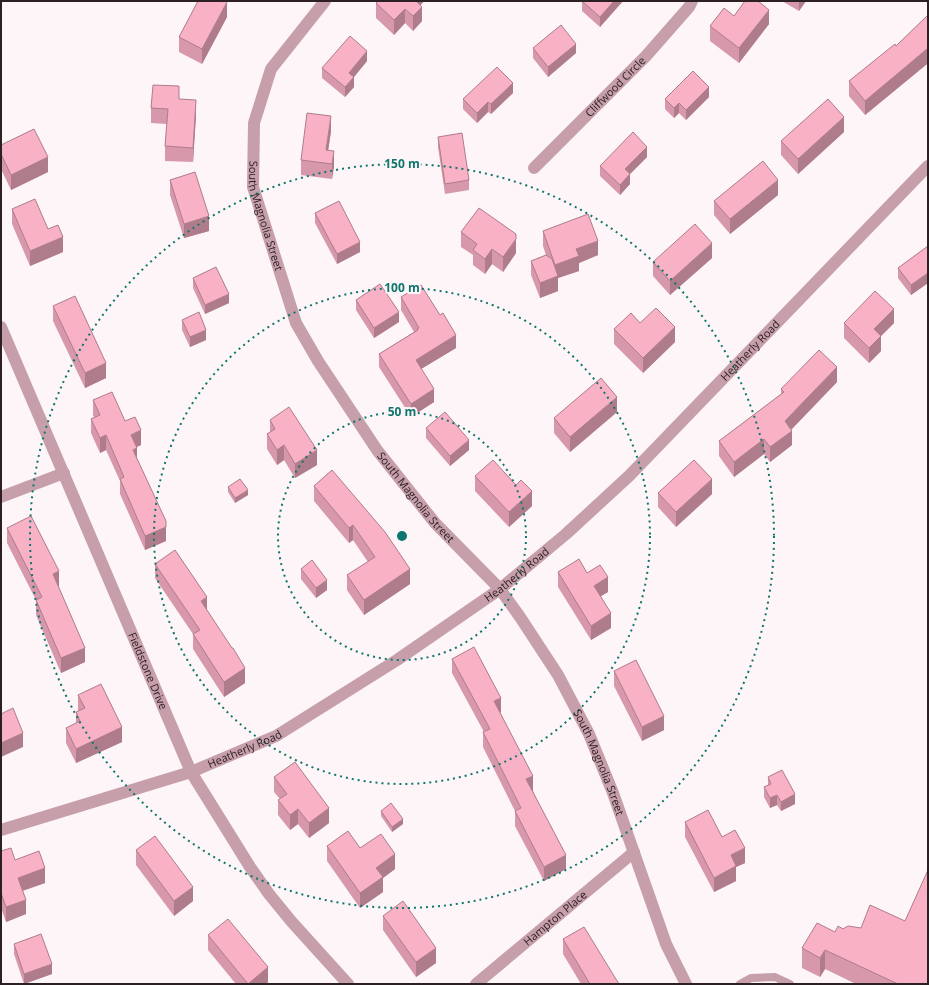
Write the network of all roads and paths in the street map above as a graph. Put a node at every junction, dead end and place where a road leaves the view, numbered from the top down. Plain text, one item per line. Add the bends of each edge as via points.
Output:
1 (325, 1) edge
2 (692, 1) edge
3 (928, 166) edge
4 (534, 168) dead end
5 (1, 328) edge
6 (64, 473) junction
7 (1, 497) edge
8 (500, 589) junction
9 (191, 772) junction
10 (1, 830) edge
11 (634, 852) junction
12 (348, 984) edge
13 (476, 984) edge
14 (686, 984) edge
15 (740, 984) edge
16 (790, 984) edge

1 - 8 street, South Magnolia Street via 271,69 254,123 253,187 296,323 318,361 377,450 435,523
2 - 4 street, Cliffwood Circle via 646,56
3 - 8 street, Heatherly Road via 629,476 566,534
5 - 6 street, Fieldstone Drive
6 - 7 street
6 - 9 street, Fieldstone Drive
8 - 9 street, Heatherly Road via 397,660 276,736
8 - 11 street, South Magnolia Street via 558,675 589,734
9 - 10 street, Heatherly Road
9 - 12 street, Fieldstone Drive via 268,894
11 - 13 street, Hampton Place
11 - 14 street, South Magnolia Street via 666,944
15 - 16 lane via 751,978 776,977

